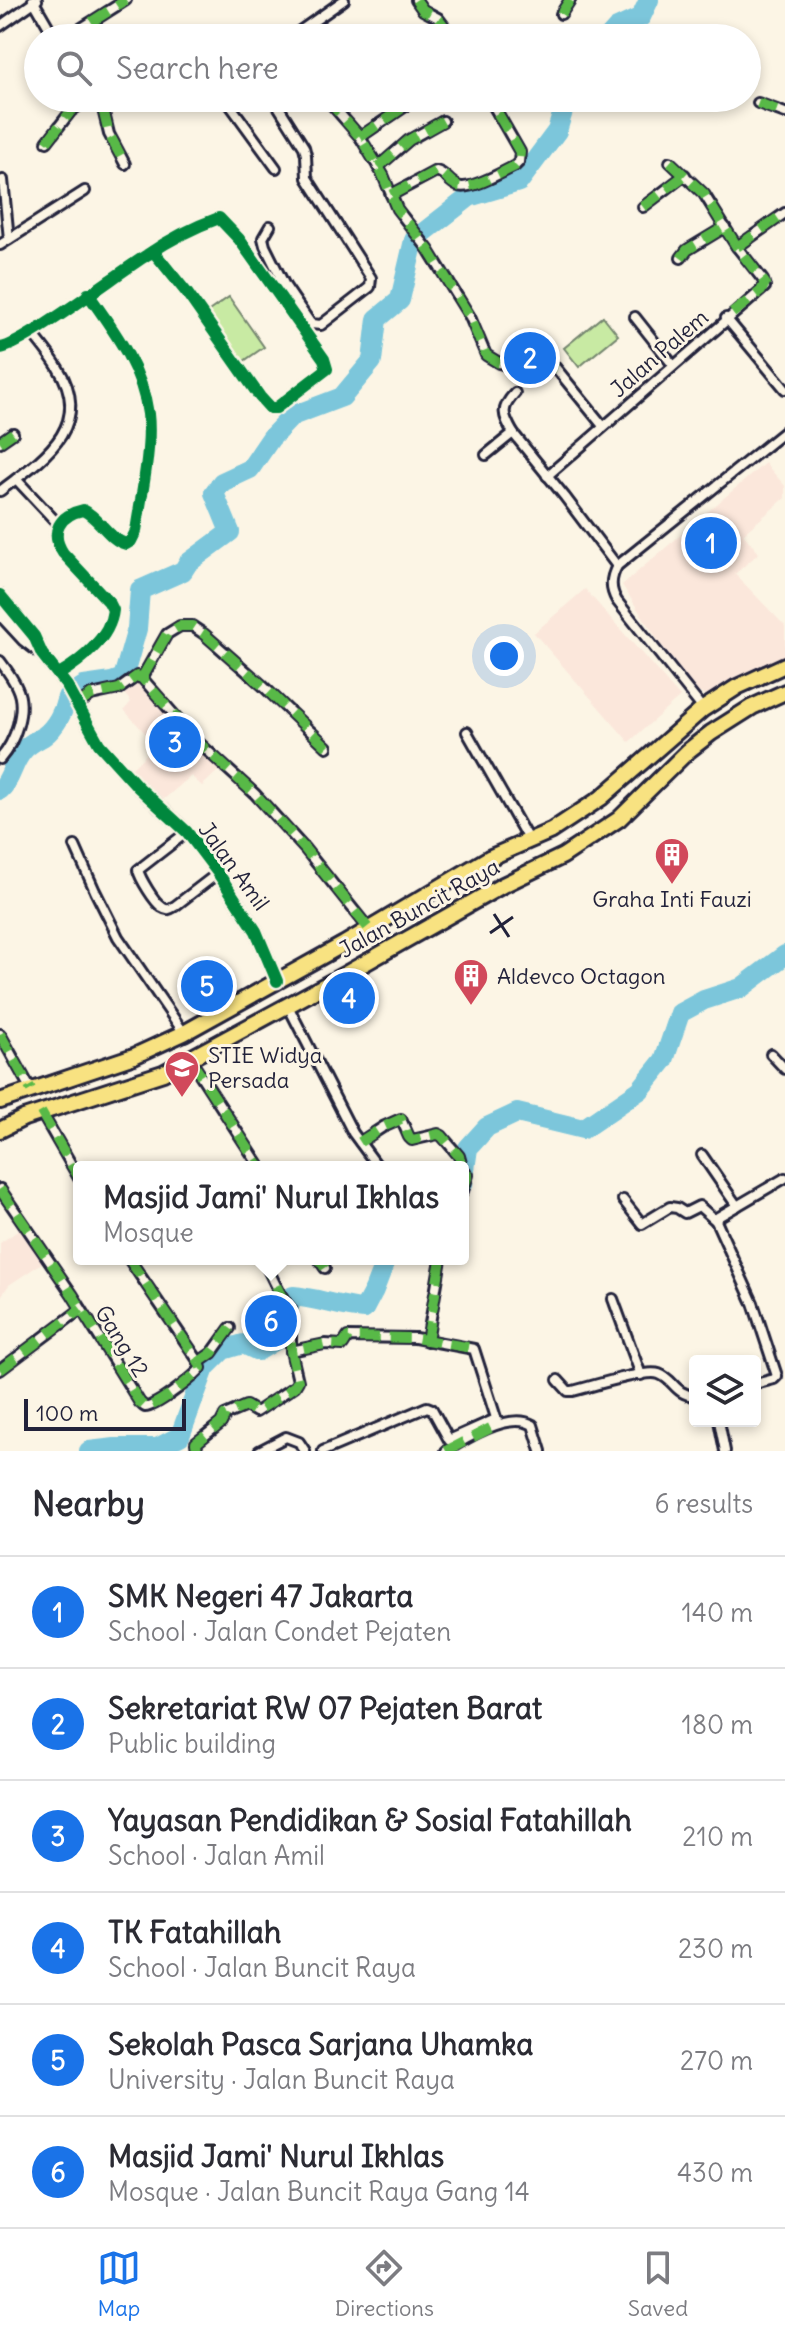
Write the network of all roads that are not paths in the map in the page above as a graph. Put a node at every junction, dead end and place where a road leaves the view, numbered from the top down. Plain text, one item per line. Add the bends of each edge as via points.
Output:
1 (126, 0) edge
2 (344, 0) edge
3 (416, 0) edge
4 (570, 0) edge
5 (35, 1) edge
6 (561, 14) dead end
7 (47, 24) edge
8 (88, 24) edge
9 (310, 24) edge
10 (442, 24) edge
11 (0, 26) edge
12 (761, 104) edge
13 (70, 112) edge
14 (104, 112) edge
15 (235, 112) edge
16 (282, 112) edge
17 (338, 112) edge
18 (397, 112) edge
19 (497, 112) edge
20 (785, 113) edge
21 (443, 121) dead end
22 (360, 137) junction
23 (47, 142) dead end
24 (670, 162) dead end
25 (125, 164) dead end
26 (378, 167) junction
27 (276, 168) dead end
28 (685, 175) junction
29 (3, 180) dead end
30 (85, 191) dead end
31 (391, 195) junction
32 (643, 207) dead end
33 (785, 213) edge
34 (270, 226) dead end
35 (725, 227) junction
36 (9, 239) junction
37 (0, 245) edge
38 (737, 247) junction
39 (153, 251) junction
40 (681, 258) dead end
41 (88, 294) junction
42 (635, 317) dead end
43 (726, 318) junction
44 (32, 333) junction
45 (0, 348) edge
46 (673, 365) junction
47 (785, 389) edge
48 (515, 393) dead end
49 (603, 426) junction
50 (785, 431) edge
51 (13, 433) dead end
52 (513, 433) junction
53 (0, 442) edge
54 (486, 455) dead end
55 (547, 476) junction
56 (16, 479) junction
57 (0, 491) edge
58 (59, 525) junction
59 (617, 566) junction
60 (0, 595) edge
61 (0, 614) edge
62 (42, 654) junction
63 (0, 661) edge
64 (785, 665) edge
65 (59, 674) junction
66 (142, 678) junction
67 (785, 692) edge
68 (76, 703) junction
69 (703, 709) junction
70 (467, 732) dead end
71 (327, 747) dead end
72 (653, 752) junction
73 (0, 759) edge
74 (669, 769) junction
75 (187, 832) junction
76 (529, 841) junction
77 (75, 846) dead end
78 (218, 873) junction
79 (369, 929) junction
80 (277, 981) junction
81 (288, 1006) junction
82 (184, 1033) junction
83 (0, 1034) edge
84 (771, 1054) dead end
85 (190, 1059) junction
86 (785, 1069) edge
87 (31, 1090) junction
88 (0, 1101) edge
89 (41, 1112) junction
90 (0, 1130) edge
91 (360, 1142) junction
92 (702, 1155) dead end
93 (256, 1161) edge
94 (374, 1161) edge
95 (461, 1161) edge
96 (73, 1168) edge
97 (785, 1178) edge
98 (0, 1189) edge
99 (623, 1200) dead end
100 (737, 1206) junction
101 (716, 1221) junction
102 (133, 1265) edge
103 (266, 1265) edge
104 (323, 1265) edge
105 (440, 1265) edge
106 (325, 1268) dead end
107 (613, 1299) dead end
108 (81, 1309) junction
109 (230, 1328) dead end
110 (427, 1341) junction
111 (291, 1351) junction
112 (199, 1362) junction
113 (0, 1370) edge
114 (641, 1375) junction
115 (558, 1380) dead end
116 (761, 1382) edge
117 (689, 1395) edge
118 (497, 1421) junction
119 (720, 1427) edge
120 (197, 1451) edge
121 (259, 1451) edge
122 (305, 1451) edge
123 (323, 1451) edge
124 (446, 1451) edge
125 (541, 1451) edge
126 (725, 1451) edge

1 - 8 street
2 - 9 street
3 - 10 street
4 - 6 street
5 - 7 street
5 - 11 street
12 - 20 street
13 - 23 street
14 - 25 street
15 - 27 street
16 - 34 street via 304,147 307,178 371,278 370,287 321,325 311,324 265,246
17 - 22 street
18 - 22 street
19 - 31 street via 520,152 519,162 464,187 436,171
21 - 26 street via 409,140
22 - 26 street
24 - 28 street
26 - 31 street
28 - 32 street
28 - 35 street
29 - 36 street
30 - 36 street
31 - 49 street via 470,317 486,355 521,369 555,367
33 - 38 street
35 - 38 street
35 - 40 street
36 - 37 street
38 - 43 street via 765,285
39 - 39 street via 222,219 327,369 270,408
39 - 41 street
41 - 44 street
41 - 58 street via 136,372 148,415 141,497 134,537 126,544 83,510
42 - 46 street
43 - 46 street, Jalan Palem
43 - 47 street, Jalan Palem
44 - 45 street
44 - 56 street via 59,369 69,409 59,442
46 - 49 street, Jalan Palem
48 - 52 street via 504,410
49 - 55 street, Jalan Palem
50 - 59 street
51 - 53 street
52 - 54 street
52 - 55 street
55 - 59 street
56 - 57 street
56 - 58 street
58 - 65 street via 57,545 109,602 113,614 92,647
59 - 69 street via 612,593
60 - 62 street, Jalan Amil
61 - 62 street, Jalan Amil
62 - 65 street, Jalan Amil
63 - 73 street via 18,688 21,705
64 - 69 main road, Jalan Buncit Raya
65 - 68 street, Jalan Amil
66 - 68 street
66 - 71 street via 167,634 192,626
66 - 79 street via 199,743 264,803
67 - 74 main road, Jalan Buncit Raya via 719,727
68 - 75 street, Jalan Amil via 111,759
69 - 72 main road, Jalan Buncit Raya
70 - 76 street
72 - 74 main road
72 - 76 main road, Jalan Buncit Raya via 601,798
74 - 81 main road, Jalan Buncit Raya via 619,819 563,856
75 - 78 street, Jalan Amil
75 - 78 street via 138,870 161,907 175,906
76 - 79 main road, Jalan Buncit Raya via 489,858
77 - 82 street via 118,937
78 - 80 street, Jalan Amil via 256,931
79 - 80 main road, Jalan Buncit Raya
80 - 82 main road, Jalan Buncit Raya
81 - 85 main road, Jalan Buncit Raya
81 - 91 street
82 - 87 main road, Jalan Buncit Raya via 134,1056
83 - 87 street
84 - 86 street
85 - 89 main road, Jalan Buncit Raya via 133,1084
85 - 93 street
87 - 88 main road, Jalan Buncit Raya
89 - 90 main road, Jalan Buncit Raya
89 - 96 street
91 - 94 street
91 - 95 street via 401,1119 412,1140 438,1134
92 - 100 street
97 - 100 street
98 - 108 street, Gang 12
99 - 101 street via 642,1224 670,1207 685,1213 699,1206
100 - 101 street
101 - 116 street via 753,1303 777,1376
102 - 112 street
103 - 111 street via 288,1306
104 - 106 street
105 - 110 street
107 - 114 street
108 - 112 street, Gang 12 via 144,1407 195,1376
108 - 113 street
109 - 112 street
110 - 111 street via 348,1337 343,1345
110 - 118 street via 476,1351
111 - 120 street via 295,1386 256,1412 246,1406 225,1415 196,1443
114 - 115 street via 573,1391
114 - 117 street via 660,1374
118 - 123 street via 449,1440 427,1407
118 - 124 street
118 - 125 street via 529,1422
119 - 126 street
121 - 122 street via 286,1437

